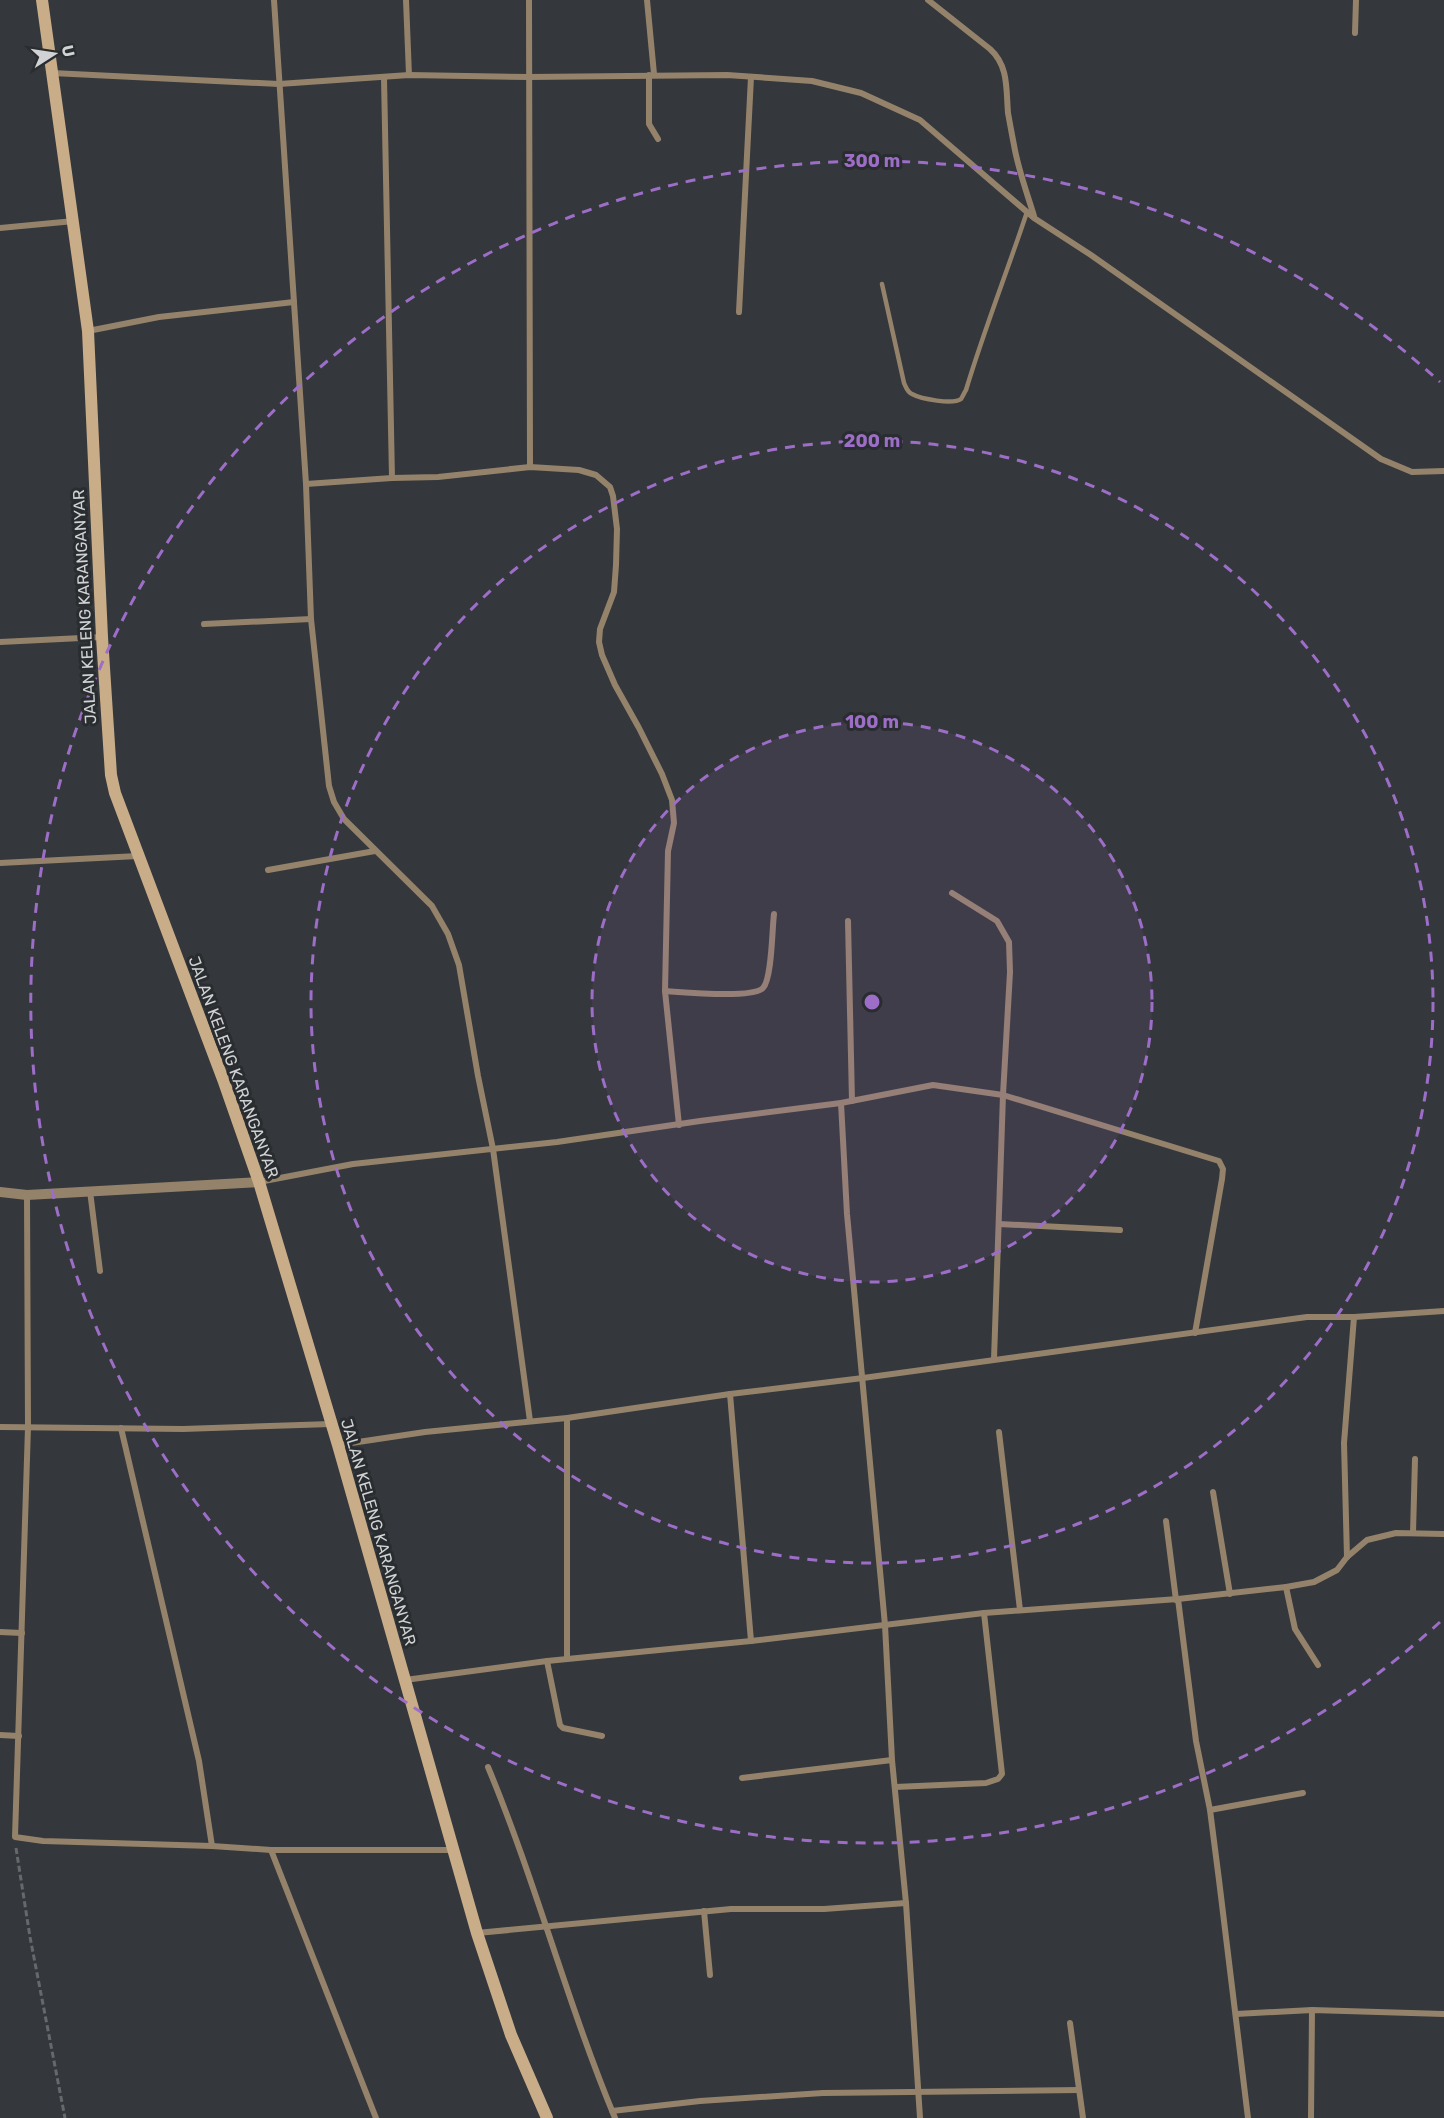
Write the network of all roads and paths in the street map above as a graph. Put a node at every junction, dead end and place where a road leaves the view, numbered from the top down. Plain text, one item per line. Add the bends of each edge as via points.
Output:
1 (42, 0) edge
2 (274, 0) edge
3 (406, 0) edge
4 (529, 0) edge
5 (647, 0) edge
6 (928, 0) edge
7 (1356, 0) edge
8 (1355, 33) dead end
9 (52, 73) junction
10 (409, 75) junction
11 (651, 75) junction
12 (529, 77) junction
13 (751, 77) junction
14 (384, 78) junction
15 (279, 84) junction
16 (657, 139) dead end
17 (1027, 212) junction
18 (1034, 218) junction
19 (74, 221) junction
20 (0, 228) edge
21 (882, 284) dead end
22 (294, 302) junction
23 (739, 312) dead end
24 (88, 331) junction
25 (530, 467) junction
26 (1444, 471) edge
27 (392, 478) junction
28 (306, 484) junction
29 (311, 620) junction
30 (204, 624) dead end
31 (102, 637) junction
32 (0, 642) edge
33 (375, 851) junction
34 (138, 856) junction
35 (0, 863) edge
36 (268, 870) dead end
37 (952, 893) dead end
38 (774, 914) dead end
39 (848, 921) dead end
40 (664, 991) junction
41 (1003, 1095) junction
42 (852, 1101) junction
43 (841, 1103) junction
44 (679, 1125) junction
45 (493, 1149) junction
46 (259, 1182) junction
47 (90, 1191) junction
48 (0, 1192) edge
49 (27, 1195) junction
50 (999, 1224) junction
51 (1120, 1230) dead end
52 (100, 1271) dead end
53 (1444, 1311) edge
54 (1354, 1317) junction
55 (1195, 1333) junction
56 (994, 1359) junction
57 (863, 1378) junction
58 (730, 1394) junction
59 (567, 1418) junction
60 (530, 1421) junction
61 (331, 1424) junction
62 (28, 1426) junction
63 (0, 1427) edge
64 (122, 1428) junction
65 (999, 1432) dead end
66 (338, 1444) junction
67 (1415, 1459) dead end
68 (1213, 1492) dead end
69 (1166, 1521) dead end
70 (1413, 1533) junction
71 (1444, 1534) edge
72 (1347, 1557) junction
73 (1287, 1587) junction
74 (1230, 1594) junction
75 (1177, 1600) junction
76 (1020, 1610) junction
77 (984, 1613) junction
78 (885, 1625) junction
79 (0, 1632) edge
80 (22, 1633) junction
81 (751, 1641) junction
82 (567, 1659) junction
83 (547, 1661) junction
84 (1318, 1665) dead end
85 (405, 1680) junction
86 (0, 1735) edge
87 (19, 1736) junction
88 (602, 1736) dead end
89 (891, 1760) junction
90 (488, 1767) dead end
91 (742, 1778) dead end
92 (895, 1786) junction
93 (1303, 1793) dead end
94 (1210, 1810) junction
95 (15, 1837) junction
96 (212, 1846) junction
97 (271, 1850) junction
98 (452, 1851) junction
99 (906, 1903) junction
100 (704, 1911) junction
101 (546, 1926) junction
102 (477, 1933) junction
103 (710, 1975) dead end
104 (1312, 2010) junction
105 (1236, 2014) junction
106 (1444, 2014) edge
107 (1070, 2023) dead end
108 (1079, 2090) junction
109 (918, 2092) junction
110 (612, 2111) junction
111 (65, 2118) edge
112 (376, 2118) edge
113 (547, 2118) edge
114 (615, 2118) edge
115 (920, 2118) edge
116 (1083, 2118) edge
117 (1248, 2118) edge
118 (1311, 2118) edge

1 - 9 main road, JALAN KELENG KARANGANYAR
2 - 15 street
3 - 10 street
4 - 12 street
5 - 11 street
6 - 18 street via 997,55 1007,88 1014,147
7 - 8 street
9 - 15 street
9 - 19 main road, JALAN KELENG KARANGANYAR
10 - 12 street
10 - 14 street
11 - 12 street
11 - 13 street
11 - 16 street via 649,124
12 - 25 street
13 - 17 street via 812,81 861,93 920,120
13 - 23 street
14 - 15 street
14 - 27 street
15 - 22 street
17 - 18 street
17 - 21 lane via 966,390 956,401 934,401 908,391
18 - 26 street via 1381,459 1412,472
19 - 20 street
19 - 24 main road, JALAN KELENG KARANGANYAR
22 - 24 street
22 - 28 street
24 - 31 main road, JALAN KELENG KARANGANYAR
25 - 27 street
25 - 40 street via 596,475 610,487 613,496 617,529 614,592 599,642 615,685 672,800
27 - 28 street
28 - 29 street
29 - 30 street
29 - 33 street via 329,786 344,819
31 - 32 street
31 - 34 main road, JALAN KELENG KARANGANYAR via 111,775
33 - 36 street
33 - 45 street via 432,906 448,934 459,964
34 - 35 street
34 - 46 main road, JALAN KELENG KARANGANYAR
37 - 41 street via 997,921 1008,942
38 - 40 street via 768,979 763,988 733,994
39 - 42 street
40 - 44 street
41 - 42 street via 933,1085
41 - 50 street
41 - 55 street via 1220,1161 1222,1179
42 - 43 street
43 - 44 street
43 - 57 street
44 - 45 street
45 - 46 street via 353,1164
45 - 60 street
46 - 47 street
46 - 61 main road, JALAN KELENG KARANGANYAR
47 - 49 street
47 - 52 street
48 - 49 street
49 - 62 street
50 - 51 street
50 - 56 street
53 - 54 street
54 - 55 street via 1307,1317
54 - 72 street via 1344,1443
55 - 56 street
56 - 57 street
57 - 58 street
57 - 78 street
58 - 59 street
58 - 81 street
59 - 60 street
59 - 82 street
60 - 66 street
61 - 64 street
61 - 66 main road, JALAN KELENG KARANGANYAR
62 - 63 street
62 - 64 street
62 - 80 street
64 - 96 street via 199,1761
65 - 76 street
66 - 85 main road, JALAN KELENG KARANGANYAR
67 - 70 street
68 - 74 street
69 - 75 street
70 - 71 street
70 - 72 street via 1366,1540
72 - 73 street via 1337,1570 1314,1582
73 - 74 street
73 - 84 street via 1295,1629
74 - 75 street
75 - 76 street
75 - 94 street via 1196,1741
76 - 77 street
77 - 78 street
77 - 92 street via 1002,1774 986,1784
78 - 81 street
78 - 89 street
79 - 80 street
80 - 87 street
81 - 82 street
82 - 83 street
83 - 85 street
83 - 88 street via 560,1725
85 - 98 main road, JALAN KELENG KARANGANYAR
86 - 87 street
87 - 95 street
89 - 91 street
89 - 92 street
90 - 101 street
92 - 99 street
93 - 94 street
94 - 105 street
95 - 96 street
95 - 111 path
96 - 97 street
97 - 98 street
97 - 112 street
98 - 102 main road, JALAN KELENG KARANGANYAR
99 - 100 street
99 - 109 street
100 - 101 street
100 - 103 street
101 - 102 street
101 - 110 street
102 - 113 main road, JALAN KELENG KARANGANYAR via 511,2035
104 - 105 street
104 - 106 street
104 - 118 street
105 - 117 street
107 - 108 street
108 - 109 street
108 - 116 street
109 - 110 street via 722,2099
109 - 115 street
110 - 114 street

